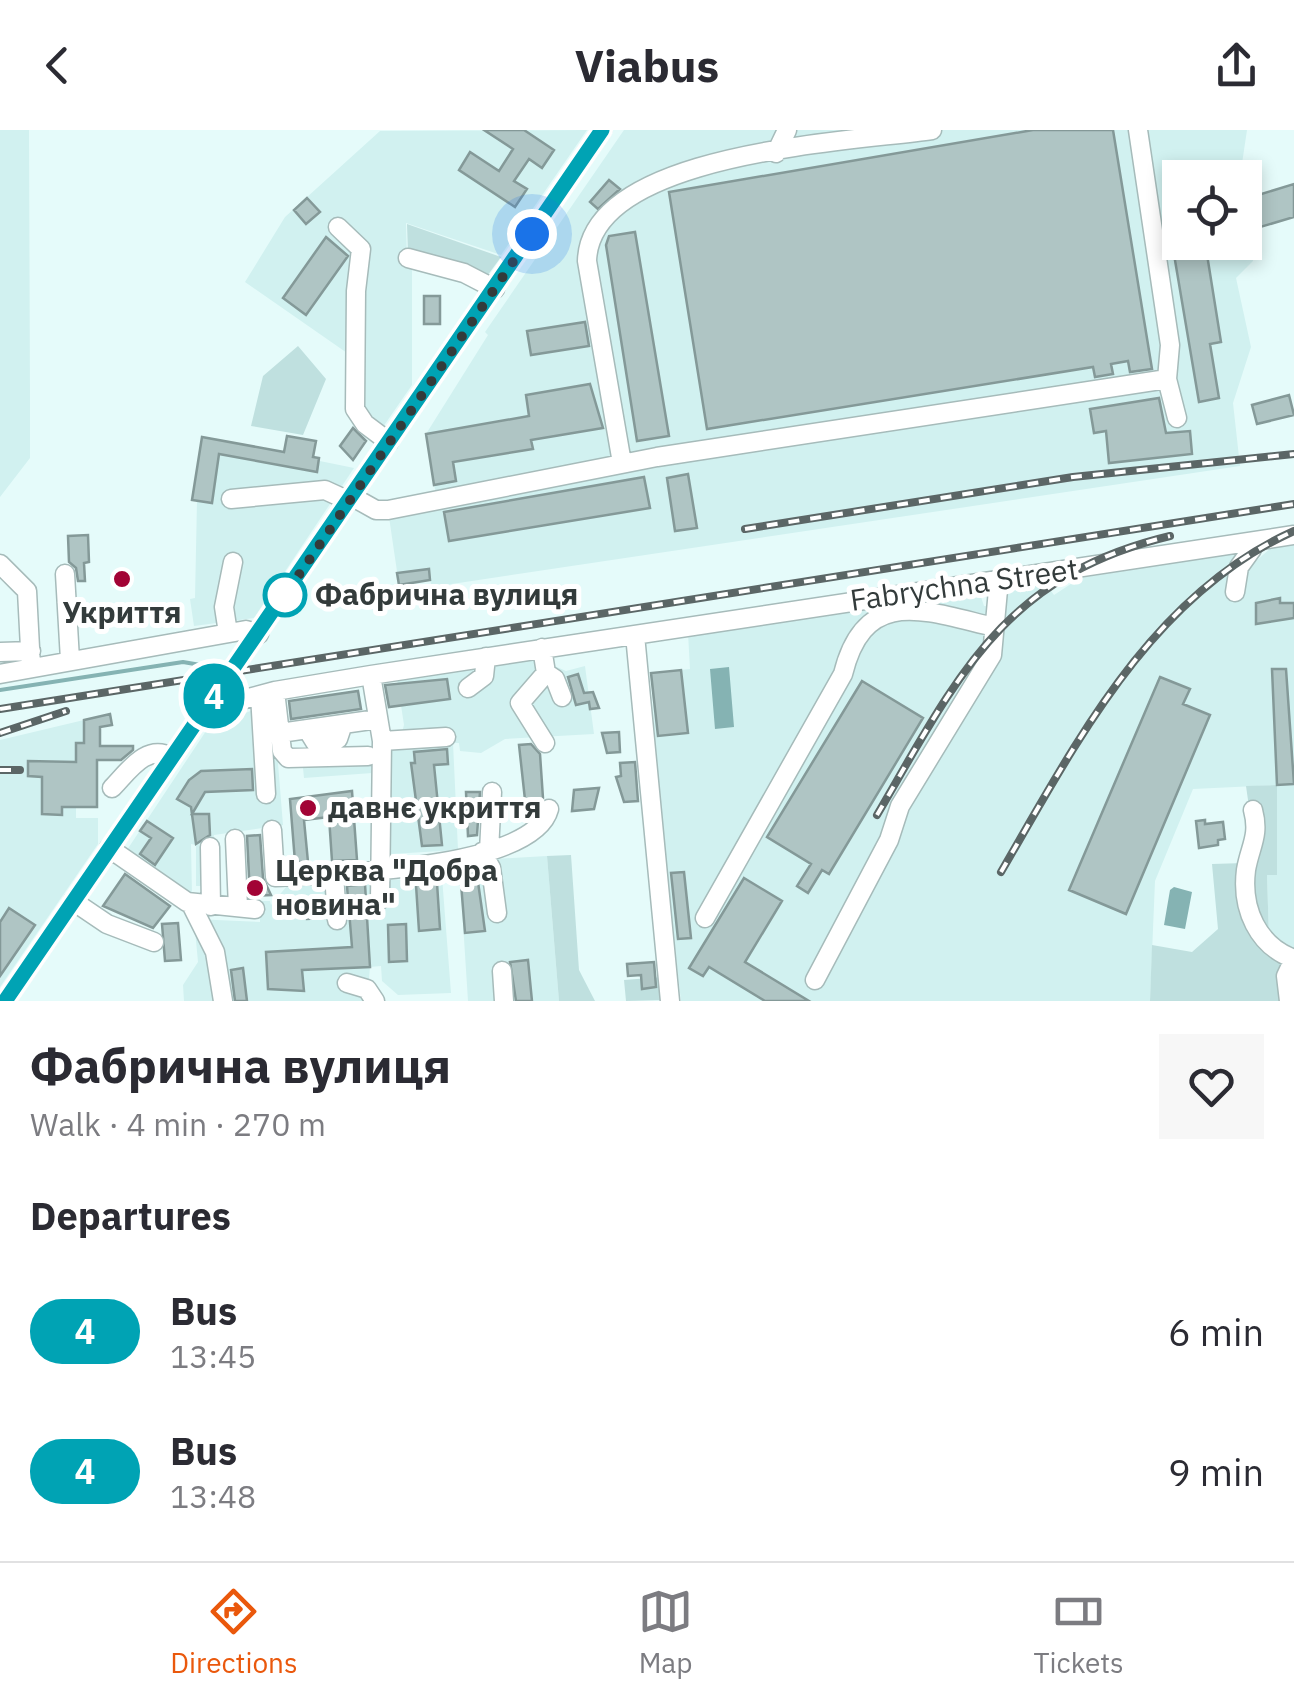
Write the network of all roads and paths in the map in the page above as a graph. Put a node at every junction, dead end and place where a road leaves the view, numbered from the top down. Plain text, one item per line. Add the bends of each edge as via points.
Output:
1 (602, 130) edge
2 (787, 130) edge
3 (932, 130) edge
4 (1138, 130) edge
5 (776, 153) junction
6 (338, 227) dead end
7 (408, 258) dead end
8 (494, 289) junction
9 (1167, 379) junction
10 (1177, 418) dead end
11 (389, 442) junction
12 (622, 464) junction
13 (350, 498) junction
14 (231, 499) dead end
15 (1294, 534) edge
16 (1252, 545) junction
17 (233, 562) dead end
18 (0, 564) edge
19 (64, 574) dead end
20 (1247, 576) dead end
21 (999, 579) junction
22 (1235, 592) dead end
23 (994, 627) junction
24 (228, 633) junction
25 (259, 634) junction
26 (634, 635) junction
27 (542, 648) junction
28 (0, 652) edge
29 (486, 657) junction
30 (31, 659) junction
31 (70, 660) junction
32 (546, 673) junction
33 (0, 674) edge
34 (371, 675) junction
35 (468, 688) dead end
36 (268, 693) junction
37 (562, 697) dead end
38 (208, 708) junction
39 (378, 719) junction
40 (280, 733) junction
41 (446, 736) dead end
42 (382, 741) junction
43 (545, 743) dead end
44 (368, 756) dead end
45 (171, 757) junction
46 (112, 788) dead end
47 (492, 792) dead end
48 (266, 794) dead end
49 (549, 809) dead end
50 (1253, 810) dead end
51 (272, 830) dead end
52 (235, 838) dead end
53 (109, 848) junction
54 (210, 848) dead end
55 (486, 852) junction
56 (379, 870) junction
57 (334, 873) junction
58 (380, 900) dead end
59 (73, 901) junction
60 (191, 904) junction
61 (211, 906) junction
62 (497, 913) dead end
63 (704, 918) dead end
64 (337, 920) dead end
65 (154, 942) dead end
66 (1294, 959) edge
67 (502, 971) dead end
68 (815, 980) dead end
69 (346, 983) dead end
70 (5, 1001) edge
71 (223, 1001) edge
72 (375, 1001) edge
73 (504, 1001) edge
74 (670, 1001) edge
75 (1289, 1001) edge

1 - 8 street
2 - 5 street
3 - 5 street
4 - 9 street via 1170,345
5 - 12 street via 663,177 614,209 590,236 590,291
6 - 11 street via 361,249 355,409
7 - 8 street
8 - 11 street
9 - 10 street
9 - 12 street
11 - 13 street
12 - 13 street via 388,510
13 - 14 street via 326,490
13 - 25 street
15 - 16 street, Fabrychna Street
16 - 20 street
16 - 21 street, Fabrychna Street
16 - 22 street
17 - 24 street via 224,607
18 - 30 street via 27,590
19 - 31 street
21 - 23 street
21 - 26 street, Fabrychna Street
23 - 63 street via 927,611 897,610 869,621
23 - 68 street via 992,655 900,806 889,840
24 - 25 street
24 - 31 street
25 - 38 street
26 - 27 street, Fabrychna Street
26 - 74 street
27 - 29 street, Fabrychna Street
27 - 32 street
28 - 30 street
29 - 34 street, Fabrychna Street
29 - 35 street via 484,676
30 - 31 street
30 - 33 street
32 - 37 street
32 - 43 street via 520,703
34 - 36 street, Fabrychna Street
34 - 39 street
36 - 38 street, Fabrychna Street
36 - 40 street
36 - 48 street
38 - 45 street
39 - 40 street
39 - 42 street
40 - 44 street via 282,752 298,761
41 - 42 street
42 - 56 street
45 - 46 street via 147,754
45 - 53 street
47 - 55 street
49 - 55 street via 530,838
50 - 66 street via 1258,834 1246,873 1254,922 1265,944
51 - 57 street via 275,877
52 - 61 street via 246,908
53 - 59 street
53 - 60 street
54 - 61 street
55 - 56 street
55 - 62 street
56 - 57 street
56 - 58 street
57 - 64 street
59 - 65 street via 107,924
59 - 70 street
60 - 61 street
60 - 71 street via 215,952
66 - 75 street via 1286,976
67 - 73 street
69 - 72 street via 367,989

